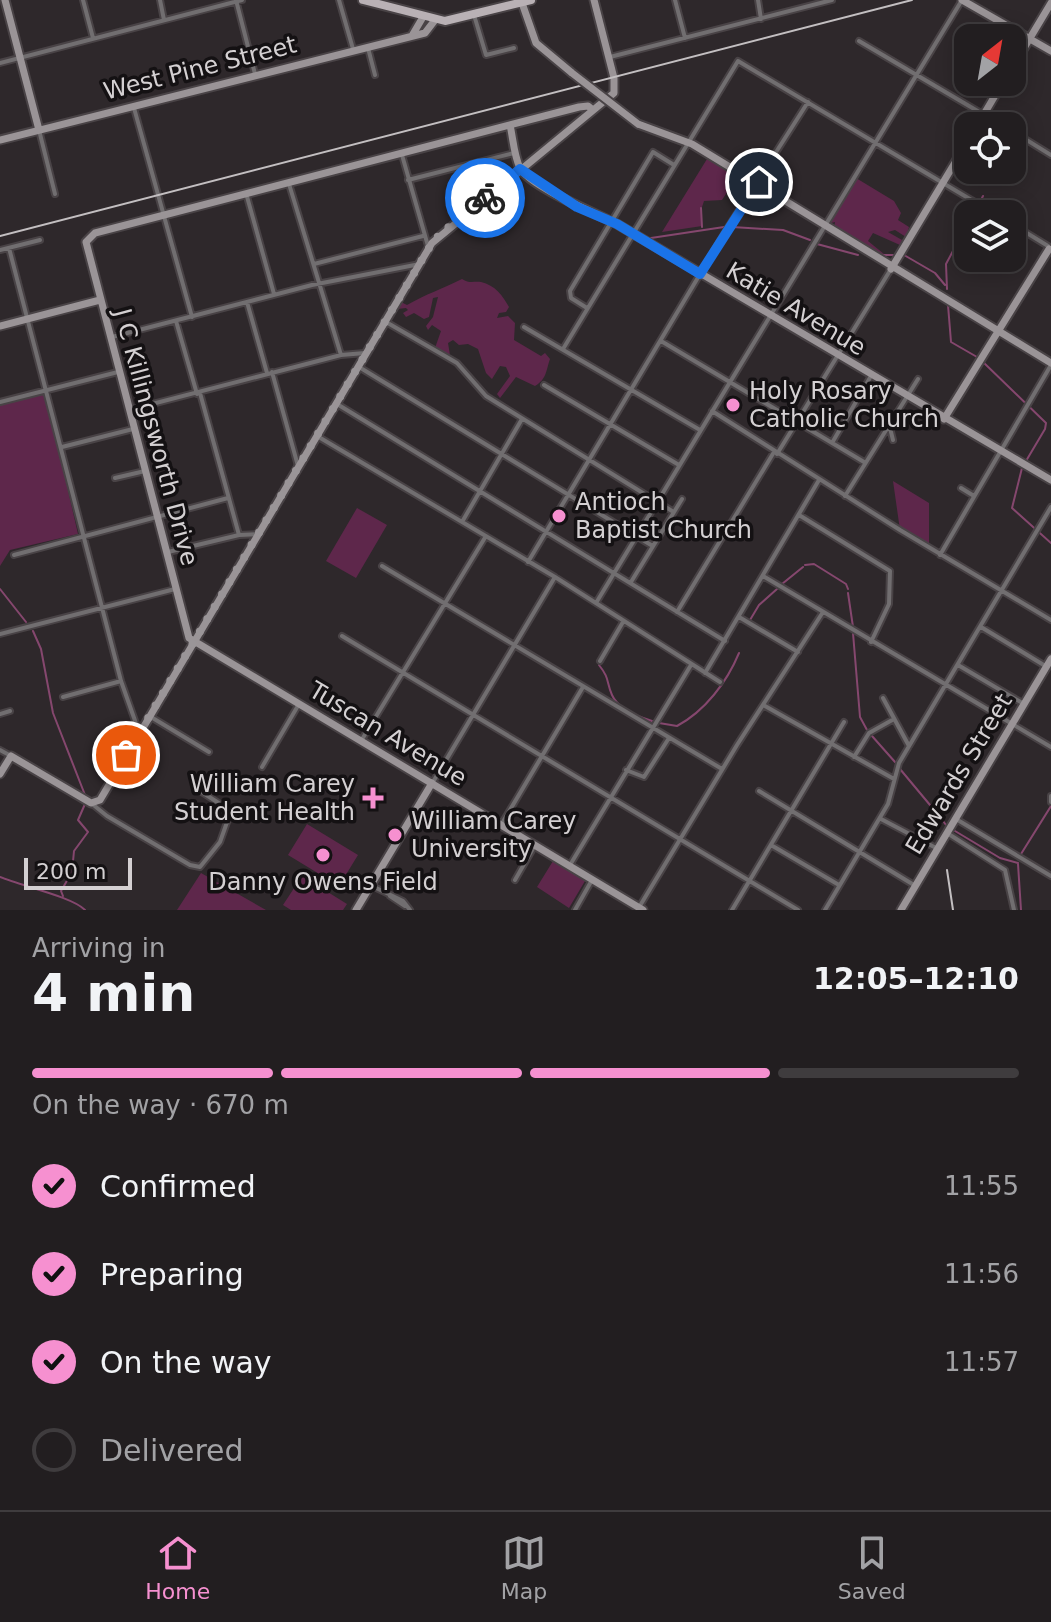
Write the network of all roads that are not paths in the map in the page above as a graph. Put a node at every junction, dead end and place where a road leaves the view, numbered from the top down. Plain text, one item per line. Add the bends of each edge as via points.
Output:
1 (5, 0) edge
2 (83, 0) edge
3 (160, 0) edge
4 (238, 0) edge
5 (339, 0) edge
6 (363, 0) edge
7 (594, 0) edge
8 (675, 0) edge
9 (758, 0) edge
10 (832, 0) edge
11 (962, 0) edge
12 (526, 1) edge
13 (1051, 3) edge
14 (474, 15) junction
15 (423, 17) junction
16 (761, 19) junction
17 (164, 20) junction
18 (435, 20) junction
19 (411, 35) junction
20 (93, 38) junction
21 (685, 38) junction
22 (1030, 38) junction
23 (859, 41) dead end
24 (367, 45) junction
25 (1026, 45) edge
26 (514, 48) dead end
27 (353, 49) junction
28 (1051, 51) edge
29 (609, 57) junction
30 (20, 58) junction
31 (0, 63) edge
32 (255, 74) junction
33 (375, 75) dead end
34 (917, 75) junction
35 (808, 102) junction
36 (603, 103) junction
37 (133, 105) junction
38 (584, 106) junction
39 (593, 110) junction
40 (979, 112) edge
41 (510, 125) junction
42 (39, 130) junction
43 (0, 140) edge
44 (1026, 140) edge
45 (688, 143) junction
46 (876, 143) junction
47 (401, 152) junction
48 (516, 152) junction
49 (1051, 155) edge
50 (674, 165) junction
51 (954, 165) edge
52 (520, 169) junction
53 (408, 180) junction
54 (289, 182) junction
55 (943, 183) junction
56 (756, 185) junction
57 (246, 193) junction
58 (55, 194) dead end
59 (972, 200) edge
60 (165, 214) junction
61 (612, 222) junction
62 (823, 225) junction
63 (1026, 232) edge
64 (633, 234) junction
65 (423, 236) junction
66 (40, 240) dead end
67 (1050, 247) edge
68 (9, 248) junction
69 (429, 248) junction
70 (0, 250) edge
71 (314, 264) junction
72 (420, 264) junction
73 (892, 267) junction
74 (700, 274) junction
75 (321, 283) junction
76 (274, 294) junction
77 (100, 300) junction
78 (247, 302) junction
79 (588, 308) junction
80 (769, 316) junction
81 (192, 317) junction
82 (28, 319) junction
83 (176, 321) junction
84 (386, 322) junction
85 (0, 326) edge
86 (524, 327) dead end
87 (999, 331) junction
88 (110, 337) junction
89 (661, 341) junction
90 (563, 349) junction
91 (367, 354) junction
92 (341, 355) junction
93 (837, 357) junction
94 (1051, 364) edge
95 (359, 367) junction
96 (118, 372) junction
97 (270, 373) junction
98 (871, 376) junction
99 (918, 379) dead end
100 (729, 382) junction
101 (544, 385) dead end
102 (632, 390) junction
103 (45, 391) junction
104 (198, 393) junction
105 (906, 398) junction
106 (0, 402) edge
107 (337, 404) junction
108 (129, 410) junction
109 (712, 411) junction
110 (522, 419) junction
111 (944, 419) junction
112 (798, 423) junction
113 (889, 424) junction
114 (611, 425) junction
115 (133, 429) junction
116 (700, 430) junction
117 (317, 436) junction
118 (893, 440) dead end
119 (831, 443) junction
120 (62, 447) junction
121 (1000, 450) junction
122 (776, 453) junction
123 (500, 455) junction
124 (590, 461) junction
125 (864, 462) junction
126 (679, 465) junction
127 (299, 467) junction
128 (145, 471) junction
129 (115, 478) dead end
130 (819, 480) junction
131 (1051, 480) edge
132 (961, 488) dead end
133 (479, 491) junction
134 (845, 496) junction
135 (974, 496) junction
136 (569, 497) junction
137 (228, 498) junction
138 (682, 499) dead end
139 (657, 502) junction
140 (1051, 507) edge
141 (672, 511) junction
142 (799, 515) junction
143 (157, 519) junction
144 (462, 522) junction
145 (547, 532) junction
146 (259, 534) junction
147 (239, 535) junction
148 (486, 536) junction
149 (636, 536) junction
150 (84, 537) junction
151 (651, 545) junction
152 (165, 553) junction
153 (14, 555) dead end
154 (940, 555) junction
155 (528, 562) junction
156 (382, 566) dead end
157 (614, 574) junction
158 (763, 576) junction
159 (555, 577) junction
160 (631, 583) junction
161 (175, 589) junction
162 (1001, 592) junction
163 (596, 603) junction
164 (444, 604) junction
165 (102, 609) junction
166 (677, 612) junction
167 (823, 612) junction
168 (739, 617) junction
169 (1051, 620) edge
170 (623, 622) junction
171 (981, 627) junction
172 (0, 634) edge
173 (342, 636) dead end
174 (725, 641) junction
175 (194, 642) junction
176 (871, 642) junction
177 (515, 646) junction
178 (798, 652) junction
179 (600, 661) dead end
180 (1049, 663) edge
181 (691, 665) junction
182 (958, 665) junction
183 (402, 673) junction
184 (705, 673) junction
185 (121, 681) junction
186 (720, 682) dead end
187 (946, 685) junction
188 (583, 687) junction
189 (63, 697) dead end
190 (883, 698) dead end
191 (299, 704) junction
192 (1024, 704) junction
193 (765, 706) junction
194 (10, 711) dead end
195 (0, 714) edge
196 (473, 715) junction
197 (149, 716) junction
198 (894, 719) junction
199 (844, 722) dead end
200 (1012, 725) junction
201 (652, 728) junction
202 (140, 732) junction
203 (669, 738) junction
204 (361, 741) junction
205 (829, 744) junction
206 (909, 746) junction
207 (1051, 747) edge
208 (0, 750) edge
209 (209, 752) dead end
210 (11, 756) junction
211 (542, 757) junction
212 (854, 758) junction
213 (262, 767) dead end
214 (722, 769) junction
215 (626, 770) junction
216 (0, 774) edge
217 (894, 779) junction
218 (432, 783) junction
219 (197, 789) dead end
220 (759, 791) dead end
221 (610, 797) junction
222 (91, 803) junction
223 (791, 810) junction
224 (881, 819) junction
225 (956, 819) junction
226 (501, 825) junction
227 (947, 833) junction
228 (680, 838) junction
229 (535, 845) junction
230 (771, 845) junction
231 (938, 849) junction
232 (860, 852) junction
233 (569, 866) junction
234 (1051, 876) edge
235 (515, 880) dead end
236 (592, 880) junction
237 (750, 881) junction
238 (370, 885) junction
239 (839, 885) junction
240 (916, 886) junction
241 (408, 908) edge
242 (640, 909) edge
243 (356, 910) edge
244 (575, 910) edge
245 (732, 910) edge
246 (798, 910) edge
247 (825, 910) edge
248 (901, 910) edge
249 (1014, 910) edge

1 - 30 street
2 - 20 street
3 - 17 street
4 - 17 street
4 - 32 street
5 - 27 street
6 - 15 main road, West Pine Street
7 - 29 street
8 - 21 street
9 - 16 street
10 - 16 street
11 - 22 street
11 - 34 street
12 - 14 main road, West Pine Street
12 - 45 street, bridge via 536,43 550,57 638,124
13 - 22 street
14 - 18 main road, West Pine Street
14 - 26 street via 486,55
15 - 18 main road, West Pine Street
15 - 19 street
16 - 21 street
17 - 20 street
18 - 19 street, West Pine Street via 427,31
19 - 24 street, West Pine Street
20 - 30 street
21 - 29 street
22 - 25 street
22 - 28 street
23 - 34 street
24 - 27 street, West Pine Street
24 - 33 street
27 - 32 street, West Pine Street
29 - 36 street via 616,86
30 - 31 street
30 - 42 street
32 - 37 street, West Pine Street
34 - 40 street
34 - 46 street
35 - 45 street via 738,61
35 - 46 street
35 - 56 street
36 - 38 street
36 - 39 street
37 - 42 street, West Pine Street
37 - 60 street
38 - 39 street
38 - 41 street
39 - 52 street
41 - 47 street
41 - 48 street
42 - 43 street, West Pine Street
42 - 58 street
44 - 49 street
45 - 50 street
45 - 56 street
46 - 55 street
46 - 62 street
47 - 53 street
47 - 54 street
48 - 52 street
48 - 53 street
50 - 61 street via 653,152
50 - 64 street
51 - 55 street
52 - 61 street, Katie Avenue via 577,207
52 - 69 street
53 - 65 street
54 - 57 street
54 - 71 street
55 - 59 street
55 - 73 street
56 - 62 street
56 - 74 street
57 - 60 street
57 - 76 street
60 - 77 street, J C Killingsworth Drive via 95,233 87,240
60 - 81 street
61 - 64 street, Katie Avenue
61 - 79 street via 570,291 571,298
62 - 73 street
62 - 80 street
63 - 67 street
64 - 74 street, Katie Avenue
64 - 79 street
65 - 69 street
65 - 71 street
66 - 68 street
67 - 87 street
68 - 70 street
68 - 82 street
69 - 72 street
71 - 75 street
72 - 75 street
72 - 84 street
73 - 87 street
73 - 93 street
74 - 80 street, Katie Avenue
74 - 89 street
75 - 76 street
75 - 92 street
76 - 78 street
77 - 82 street
77 - 88 street, J C Killingsworth Drive
78 - 81 street
78 - 97 street
79 - 90 street
80 - 93 street, Katie Avenue
80 - 100 street
81 - 83 street
82 - 85 street
82 - 103 street
83 - 88 street
83 - 104 street
84 - 91 street
84 - 110 street via 457,363 486,396
86 - 90 street
87 - 94 street
87 - 111 street
88 - 96 street, J C Killingsworth Drive
89 - 100 street
89 - 102 street
90 - 102 street
91 - 92 street
91 - 95 street
92 - 97 street
93 - 98 street, Katie Avenue
93 - 112 street
94 - 121 street
95 - 107 street
95 - 123 street
96 - 103 street
96 - 108 street, J C Killingsworth Drive
97 - 104 street
97 - 127 street
98 - 105 street, Katie Avenue
98 - 119 street
99 - 105 street
100 - 109 street
100 - 112 street
101 - 114 street
102 - 114 street
102 - 116 street
103 - 106 street
103 - 120 street
104 - 108 street
104 - 137 street
105 - 111 street, Katie Avenue
105 - 113 street
107 - 117 street
107 - 133 street
108 - 115 street, J C Killingsworth Drive
109 - 116 street
109 - 122 street
110 - 123 street
110 - 124 street
111 - 121 street, Katie Avenue
112 - 119 street
112 - 122 street
113 - 118 street
113 - 125 street
114 - 124 street
114 - 126 street
115 - 120 street
115 - 128 street, J C Killingsworth Drive
116 - 126 street
117 - 127 street
117 - 144 street
119 - 125 street
120 - 150 street
121 - 131 street, Katie Avenue
121 - 135 street
122 - 130 street
122 - 166 street
123 - 133 street
123 - 136 street
124 - 136 street
124 - 139 street
125 - 134 street
126 - 139 street
127 - 146 street
128 - 129 street
128 - 143 street, J C Killingsworth Drive
130 - 134 street
130 - 142 street
132 - 135 street
133 - 144 street
133 - 145 street
134 - 154 street
135 - 154 street
136 - 145 street
136 - 149 street
137 - 143 street
137 - 147 street
138 - 141 street
139 - 141 street
139 - 149 street
140 - 162 street
141 - 151 street
142 - 158 street
142 - 176 street via 890,571 889,604
143 - 150 street
143 - 152 street, J C Killingsworth Drive
144 - 148 street
145 - 155 street
145 - 157 street
146 - 147 street
146 - 175 street
147 - 152 street
148 - 155 street
148 - 164 street
149 - 151 street
149 - 157 street
150 - 153 street
150 - 165 street
151 - 160 street
152 - 161 street, J C Killingsworth Drive
154 - 162 street
155 - 159 street
156 - 164 street
157 - 160 street
157 - 163 street
158 - 167 street
158 - 168 street
159 - 163 street
159 - 177 street
160 - 166 street
161 - 165 street
161 - 175 street, J C Killingsworth Drive
162 - 169 street
162 - 171 street
163 - 170 street
164 - 177 street
164 - 183 street
165 - 172 street
165 - 185 street
166 - 174 street
167 - 176 street
167 - 178 street
168 - 174 street
168 - 178 street
170 - 179 street
170 - 181 street
171 - 180 street
171 - 182 street
173 - 183 street
174 - 184 street
175 - 191 street, Tuscan Avenue
175 - 197 street
176 - 187 street
177 - 188 street
177 - 196 street
178 - 193 street
180 - 192 street, Edwards Street
181 - 184 street
181 - 201 street
182 - 187 street
182 - 192 street
183 - 196 street
183 - 204 street
184 - 186 street
185 - 189 street
185 - 202 street
187 - 200 street
187 - 206 street
188 - 201 street
188 - 211 street
190 - 198 street
191 - 204 street, Tuscan Avenue
191 - 213 street
192 - 200 street, Edwards Street
193 - 205 street
193 - 214 street
194 - 195 street
196 - 211 street
196 - 218 street
197 - 202 street
197 - 209 street
198 - 206 street
198 - 212 street via 869,733
199 - 205 street
200 - 207 street
200 - 225 street, Edwards Street
201 - 203 street
201 - 215 street
202 - 222 street via 100,800
203 - 214 street
203 - 215 street via 644,777
204 - 218 street, Tuscan Avenue
205 - 212 street
205 - 223 street
206 - 217 street
208 - 210 street
210 - 216 street
210 - 222 street
211 - 221 street
211 - 226 street
212 - 217 street
214 - 228 street
215 - 221 street
217 - 224 street
218 - 226 street, Tuscan Avenue
218 - 238 street
219 - 222 street via 231,811 220,842 197,868
220 - 223 street
221 - 228 street
221 - 233 street
223 - 230 street
223 - 232 street
224 - 231 street
224 - 232 street
225 - 227 street, Edwards Street
225 - 234 street
226 - 229 street, Tuscan Avenue
227 - 231 street, Edwards Street
227 - 249 street via 1005,870
228 - 237 street
228 - 242 street
229 - 233 street, Tuscan Avenue
229 - 235 street
230 - 237 street
230 - 239 street
231 - 240 street, Edwards Street
232 - 239 street
232 - 240 street
233 - 236 street, Tuscan Avenue
236 - 242 street, Tuscan Avenue
236 - 244 street
237 - 245 street
237 - 246 street
238 - 241 street
238 - 243 street
239 - 247 street
240 - 248 street, Edwards Street

